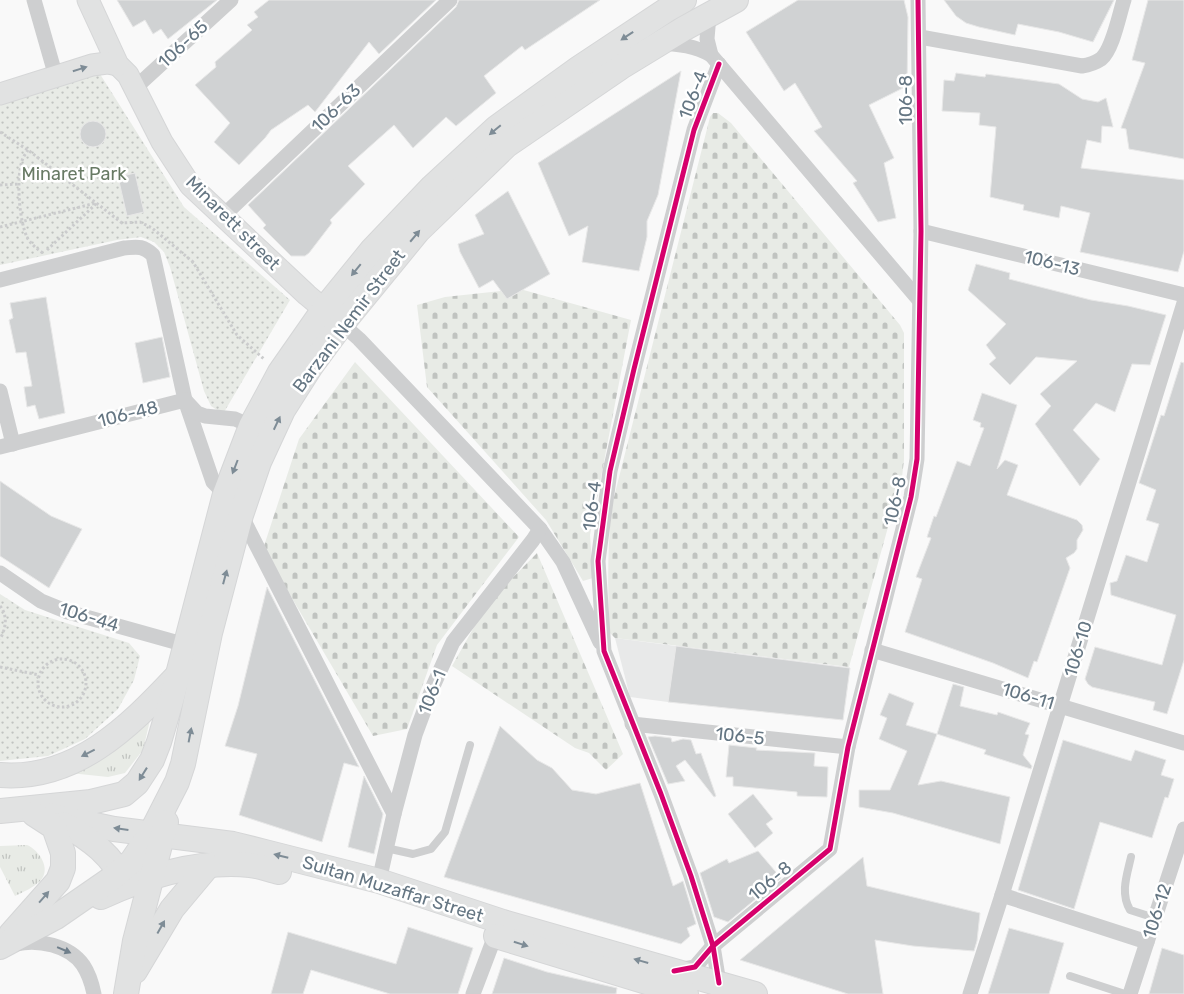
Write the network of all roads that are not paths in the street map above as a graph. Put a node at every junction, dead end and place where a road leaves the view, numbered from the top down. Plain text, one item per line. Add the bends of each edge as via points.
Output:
1 (34, 0) edge
2 (88, 0) edge
3 (231, 0) edge
4 (450, 0) edge
5 (736, 0) edge
6 (918, 0) edge
7 (1124, 0) edge
8 (670, 3) edge
9 (709, 15) junction
10 (920, 37) junction
11 (660, 43) junction
12 (715, 60) junction
13 (118, 65) junction
14 (56, 77) junction
15 (135, 88) junction
16 (0, 94) edge
17 (222, 217) junction
18 (921, 231) junction
19 (0, 280) edge
20 (1184, 295) edge
21 (919, 300) junction
22 (1184, 303) edge
23 (324, 309) junction
24 (342, 324) junction
25 (0, 391) edge
26 (185, 400) junction
27 (251, 426) junction
28 (6, 446) edge
29 (225, 494) junction
30 (241, 515) junction
31 (540, 529) junction
32 (0, 573) edge
33 (186, 645) junction
34 (872, 650) junction
35 (604, 651) junction
36 (177, 676) junction
37 (1060, 706) junction
38 (632, 724) junction
39 (1184, 743) edge
40 (470, 745) dead end
41 (848, 747) junction
42 (0, 775) edge
43 (0, 800) edge
44 (0, 811) edge
45 (36, 812) junction
46 (394, 814) junction
47 (1184, 829) edge
48 (157, 834) junction
49 (386, 848) junction
50 (1131, 857) dead end
51 (208, 866) junction
52 (153, 876) junction
53 (123, 879) junction
54 (379, 881) junction
55 (1002, 895) junction
56 (1155, 918) junction
57 (495, 936) junction
58 (135, 940) junction
59 (1147, 942) junction
60 (713, 946) junction
61 (0, 947) edge
62 (674, 971) junction
63 (1070, 976) dead end
64 (719, 984) junction
65 (127, 989) edge
66 (94, 994) edge
67 (473, 994) edge
68 (686, 994) edge
69 (755, 994) edge
70 (970, 994) edge
71 (1125, 994) edge
72 (1130, 994) edge

1 - 14 street
2 - 13 street, Minarett street
3 - 15 street, 106-65
4 - 17 street, 106-63
5 - 9 main road, Barzani Nemir Street
6 - 10 street, 106-8
7 - 10 street via 1109,47 1102,58 1082,66
8 -> 23 main road, Barzani Nemir Street via 496,128 432,187 372,250
9 - 11 main road, Barzani Nemir Street
9 - 12 street via 707,39
10 - 18 street, 106-8
11 - 12 street via 703,50
24 -> 11 main road, Barzani Nemir Street via 418,231 507,145
12 - 21 street
12 - 35 street, 106-4 via 694,130 610,470 598,561
14 -> 13 street via 107,63
13 - 15 street, Minarett street
14 - 16 street
15 - 17 street, Minarett street via 162,142 190,185
17 - 23 street, Minarett street
18 - 20 street, 106-13
18 - 21 street, 106-8
19 - 26 street via 124,248 145,248 153,255
21 - 34 street, 106-8 via 917,459 911,497
22 - 37 street, 106-10
23 - 24 street, Minarett street
23 - 27 main road, Barzani Nemir Street via 280,372
30 -> 24 main road, Barzani Nemir Street via 259,462 283,410
24 - 31 street
25 - 28 street
26 - 27 street via 197,413 235,419
26 - 28 street, 106-48
26 - 29 street via 212,482
27 -> 29 main road, Barzani Nemir Street
29 - 33 main road, Barzani Nemir Street
30 - 46 street
48 -> 30 main road, Barzani Nemir Street via 187,747 210,634
31 - 35 street via 563,562
31 - 46 street, 106-1 via 453,642 415,735
32 - 33 street, 106-44 via 41,601 68,612
33 - 36 main road, Barzani Nemir Street
34 - 37 street, 106-11
34 - 41 street, 106-8
35 - 38 street, 106-4
36 -> 42 main road via 142,713 99,747 48,770 25,775
36 -> 45 main road, Barzani Nemir Street via 152,760 130,791 117,797
37 - 39 street, 106-11
37 - 55 street, 106-10
38 - 41 street, 106-5
38 - 60 street, 106-4 via 671,821
40 - 49 lane via 445,832 431,849 413,854
41 - 60 street, 106-8 via 830,850
43 - 45 main road
44 - 45 main road, Barzani Nemir Street
48 -> 45 main road, Sultan Muzaffar Street
45 - 53 main road via 79,832 98,846
61 -> 45 main road via 58,881 63,868 63,853 54,827
46 - 49 street, 106-1
47 - 56 street, 106-12
48 - 52 main road, Barzani Nemir Street
48 - 53 main road via 132,861
54 -> 48 main road, Sultan Muzaffar Street via 233,844
49 - 54 street, 106-1
50 - 56 lane via 1124,895 1127,905 1130,910
51 - 52 main road, Sultan Muzaffar Street
51 - 57 main road, Sultan Muzaffar Street via 243,864 261,867 379,898
65 -> 51 main road via 172,909
52 - 53 main road, Sultan Muzaffar Street
52 - 58 main road, Barzani Nemir Street
53 - 58 main road via 132,904
53 - 61 main road via 111,880 56,917
62 -> 54 main road, Sultan Muzaffar Street via 503,922
55 - 59 street
55 - 70 street, 106-10
56 - 59 street, 106-12
57 - 67 street
57 -> 68 main road, Sultan Muzaffar Street
58 - 65 main road
59 - 72 street, 106-12
60 - 62 street, 106-8 via 695,967
60 - 64 street, 106-4
61 -> 66 street via 35,942 72,954 87,972
62 - 64 main road, Sultan Muzaffar Street
63 - 71 lane
64 - 69 main road, Sultan Muzaffar Street

